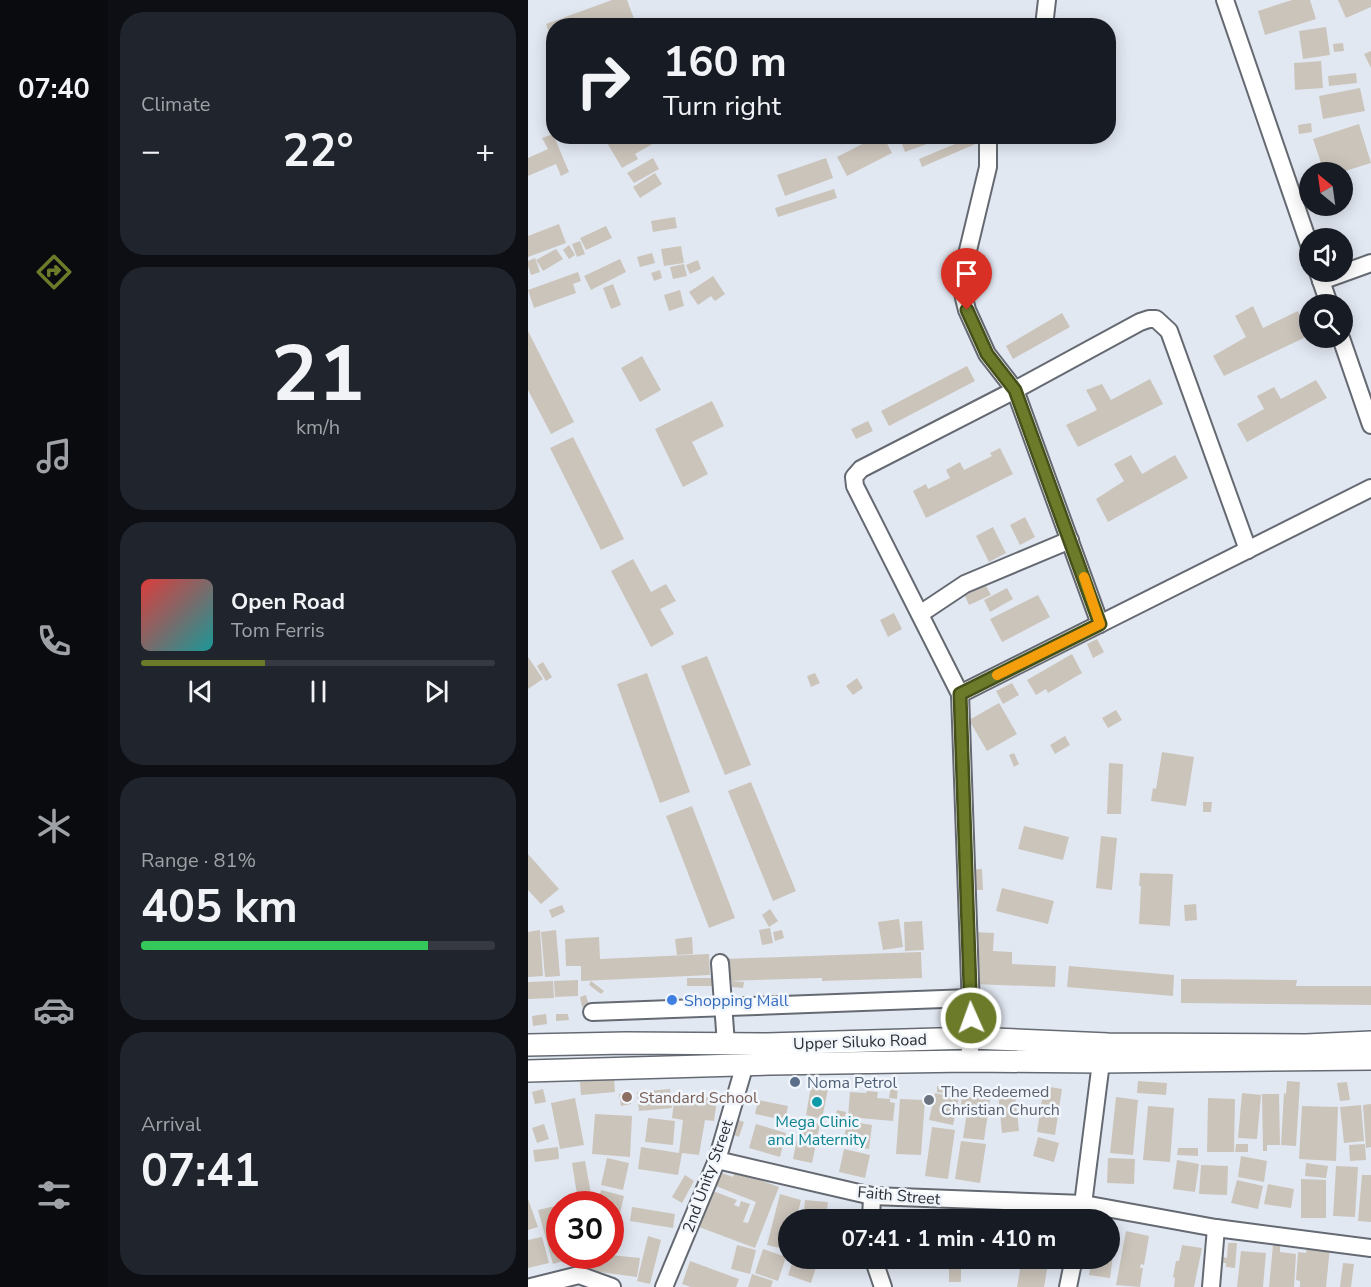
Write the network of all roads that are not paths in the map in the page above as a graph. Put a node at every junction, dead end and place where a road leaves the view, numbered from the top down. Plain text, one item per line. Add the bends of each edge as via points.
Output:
1 (1047, 0) edge
2 (1225, 0) edge
3 (1045, 18) edge
4 (988, 144) edge
5 (1303, 228) edge
6 (1371, 263) edge
7 (1353, 268) edge
8 (1345, 348) edge
9 (1015, 390) junction
10 (1370, 415) edge
11 (1371, 488) edge
12 (1070, 540) junction
13 (1248, 550) junction
14 (920, 614) junction
15 (1100, 624) junction
16 (960, 694) junction
17 (720, 963) dead end
18 (970, 998) junction
19 (724, 1008) junction
20 (592, 1012) dead end
21 (972, 1038) junction
22 (1371, 1042) edge
23 (726, 1044) junction
24 (528, 1045) edge
25 (1371, 1059) edge
26 (968, 1061) junction
27 (1101, 1062) junction
28 (745, 1064) junction
29 (528, 1071) edge
30 (717, 1160) junction
31 (872, 1196) junction
32 (871, 1209) edge
33 (1043, 1209) edge
34 (1082, 1209) edge
35 (1120, 1217) edge
36 (1216, 1228) junction
37 (1371, 1248) edge
38 (876, 1269) edge
39 (1072, 1269) edge
40 (531, 1287) edge
41 (612, 1287) edge
42 (664, 1287) edge
43 (882, 1287) edge
44 (1068, 1287) edge
45 (1210, 1287) edge

1 - 3 street
2 - 5 street
4 - 9 street via 988,167 962,287 983,348
6 - 7 street
8 - 10 street
9 - 12 street
9 - 13 street via 1140,322 1156,319 1169,331
9 - 14 street via 861,469 854,477 855,486
11 - 13 street
12 - 14 street via 965,584
12 - 15 street
13 - 15 street
14 - 16 street
15 - 16 street
16 - 18 street
17 - 19 street
18 - 19 street
18 - 21 street
19 - 20 street
19 - 23 street
21 - 22 main road, Upper Siluko Road via 1119,1044
21 - 23 main road, Upper Siluko Road
21 - 26 street
23 - 24 main road, Upper Siluko Road
25 - 27 main road, Upper Siluko Road
26 - 27 main road, Upper Siluko Road
26 - 28 main road, Upper Siluko Road
27 - 34 street
28 - 29 main road, Upper Siluko Road
28 - 30 street, 2nd Unity Street
30 - 31 street, Faith Street
30 - 42 street, 2nd Unity Street
31 - 32 street
31 - 33 street, Faith Street
35 - 36 street, Faith Street
36 - 37 street, Faith Street
36 - 45 street
38 - 43 street
39 - 44 street
40 - 41 street via 579,1275

